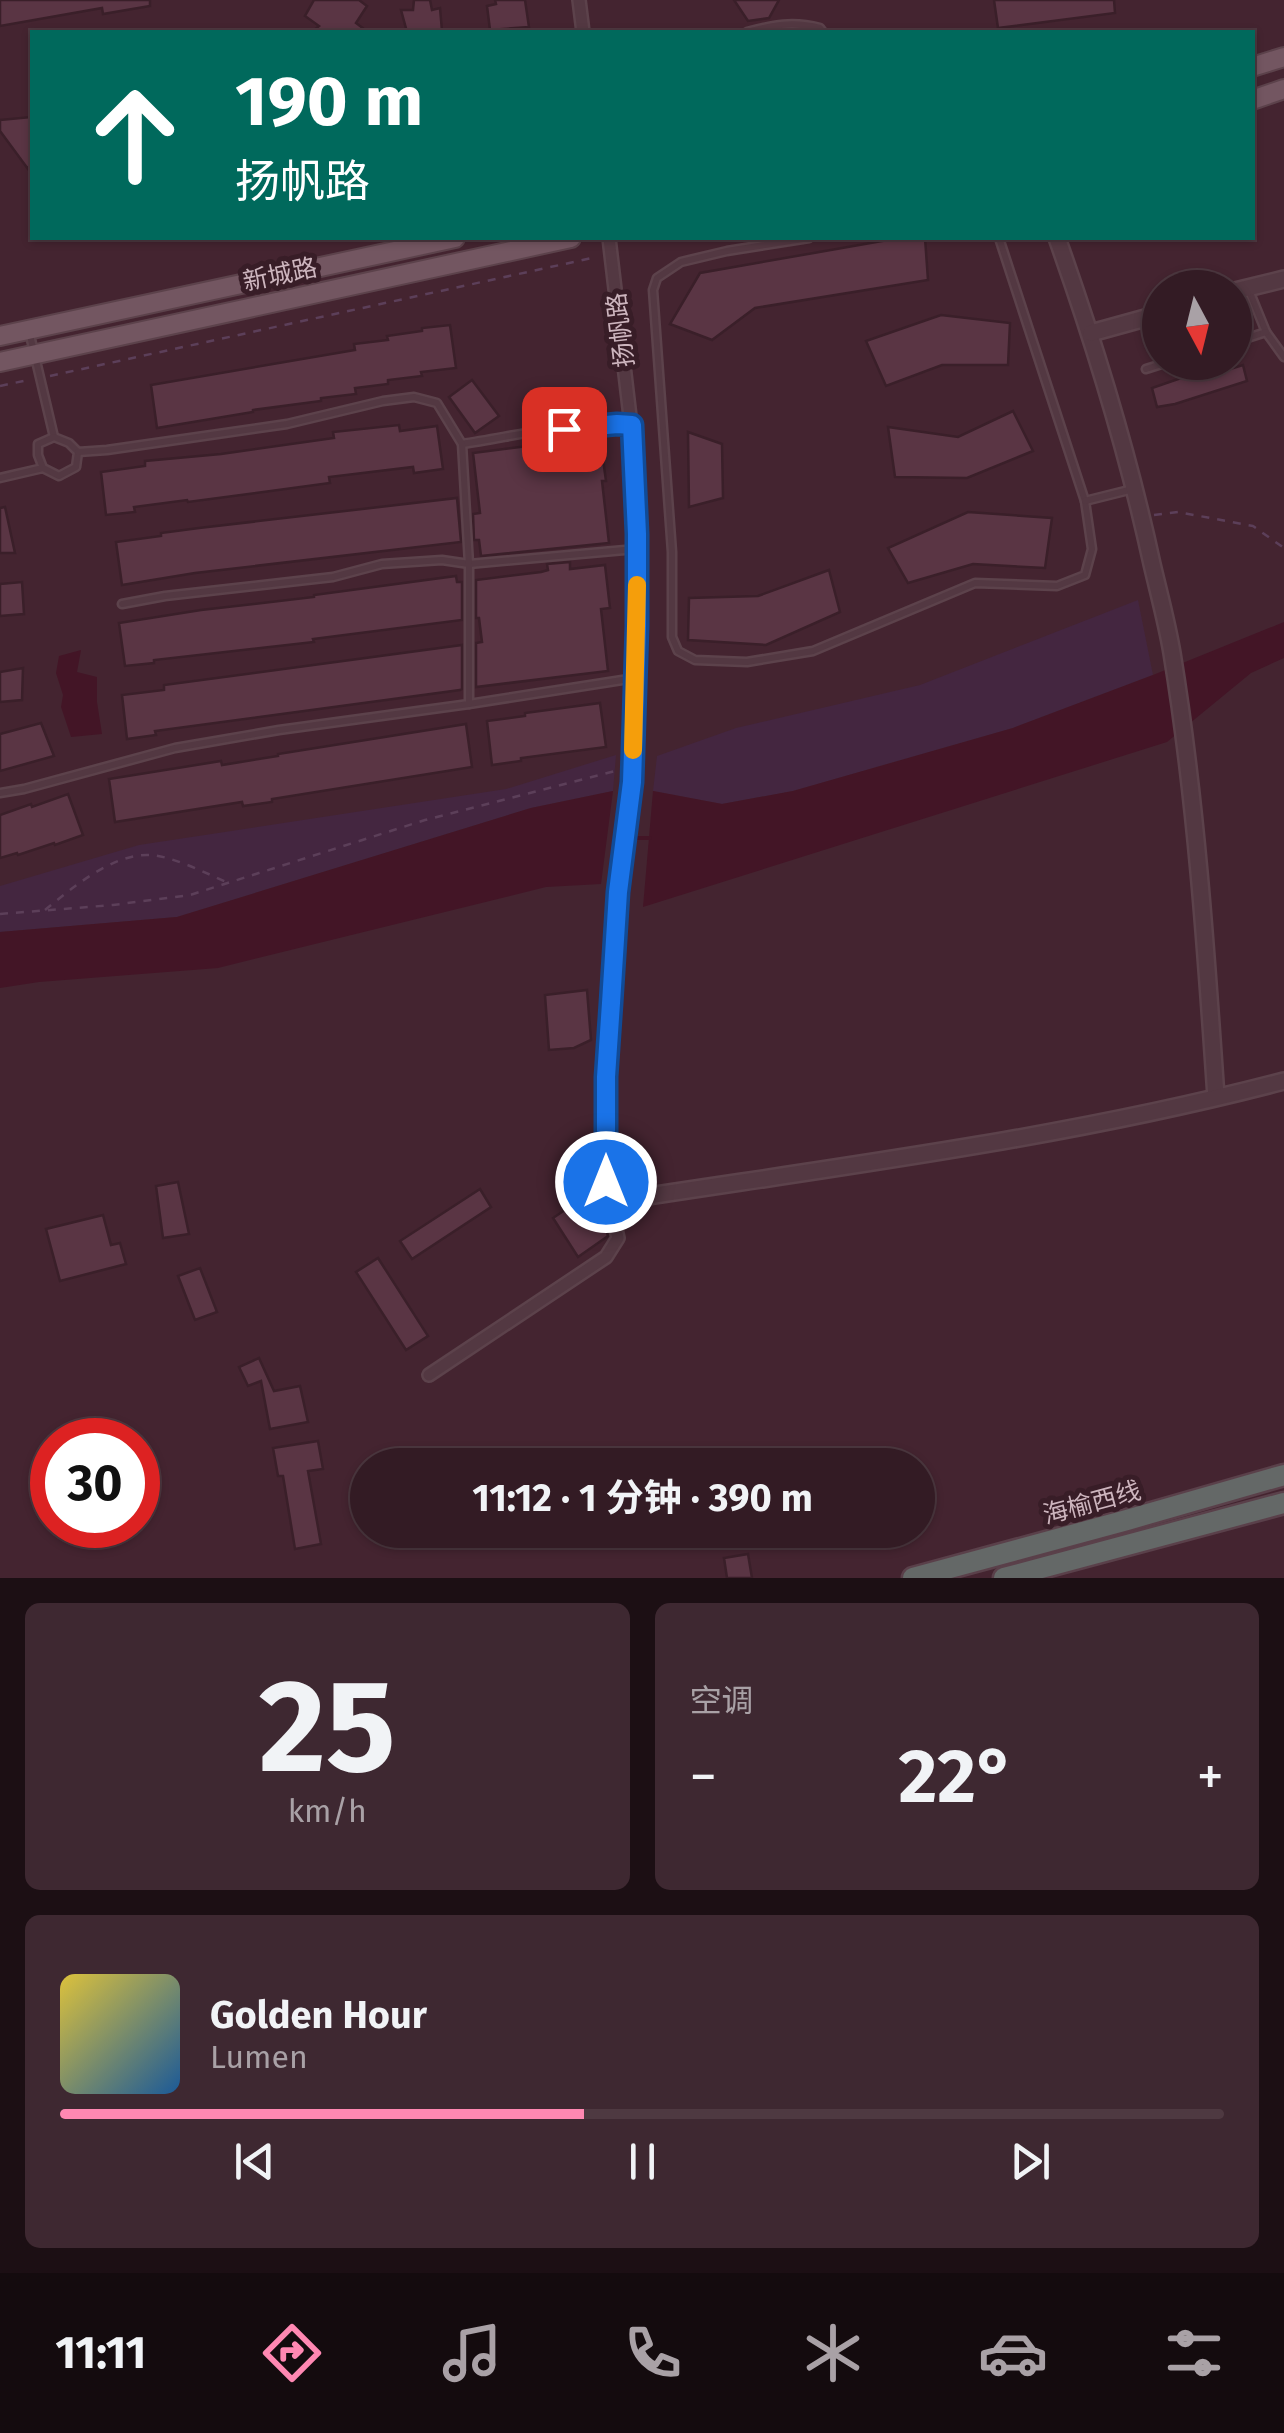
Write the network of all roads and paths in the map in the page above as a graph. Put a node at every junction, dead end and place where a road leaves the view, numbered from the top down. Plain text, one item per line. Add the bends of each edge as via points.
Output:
1 (579, 0) edge
2 (583, 30) edge
3 (754, 30) edge
4 (821, 30) edge
5 (1284, 56) edge
6 (1255, 66) edge
7 (1284, 90) edge
8 (1255, 99) edge
9 (446, 240) edge
10 (562, 240) edge
11 (609, 240) edge
12 (796, 240) edge
13 (1000, 240) edge
14 (1059, 240) edge
15 (592, 258) dead end
16 (1284, 278) edge
17 (1252, 286) edge
18 (1252, 308) edge
19 (1142, 319) edge
20 (28, 330) junction
21 (1266, 332) junction
22 (1092, 333) junction
23 (0, 336) edge
24 (1252, 337) edge
25 (34, 354) junction
26 (1283, 355) edge
27 (0, 362) edge
28 (40, 378) junction
29 (0, 386) edge
30 (632, 425) junction
31 (54, 437) junction
32 (462, 444) junction
33 (78, 452) junction
34 (43, 468) junction
35 (0, 478) edge
36 (1134, 489) junction
37 (1086, 501) junction
38 (1142, 517) junction
39 (1284, 548) edge
40 (637, 549) junction
41 (469, 564) junction
42 (122, 604) dead end
43 (635, 678) junction
44 (469, 704) junction
45 (632, 782) junction
46 (0, 793) edge
47 (228, 882) junction
48 (43, 911) junction
49 (0, 914) edge
50 (1284, 1081) edge
51 (1216, 1098) junction
52 (610, 1202) junction
53 (429, 1375) dead end
54 (1284, 1474) edge
55 (1284, 1503) edge
56 (912, 1578) edge
57 (1004, 1578) edge

1 - 2 street
3 - 4 lane via 799,23
5 - 6 main road
7 - 8 main road
9 - 20 main road, 新城路
10 - 25 main road, 新城路
11 - 30 street, 扬帆路
12 - 37 lane via 681,262 656,278 672,638 678,651 695,660 748,662 813,651 975,584 1057,586 1085,575 1092,549
13 - 37 lane
14 - 22 street
15 - 28 path
16 - 17 street
18 - 21 lane
19 - 22 street
20 - 23 main road, 新城路
20 - 25 lane
21 - 24 lane
21 - 26 lane
22 - 36 street
25 - 27 main road, 新城路
25 - 28 lane
28 - 29 path
28 - 31 lane
30 - 32 lane
30 - 40 street, 扬帆路
31 - 33 lane
31 - 34 lane via 38,444
32 - 33 lane via 437,403 414,397 287,424
32 - 41 lane
33 - 34 lane via 76,466 59,476
34 - 35 lane
36 - 37 lane
36 - 38 street
38 - 39 path via 1178,512 1235,522
38 - 51 street via 1185,744
40 - 41 lane
40 - 43 street, 扬帆路
41 - 42 lane via 382,564 333,577
41 - 44 lane
43 - 44 lane
43 - 45 street, 扬帆路
44 - 46 lane via 175,748
45 - 47 path via 614,770
45 - 52 street, 扬帆路 via 606,1077
47 - 48 path via 190,895
47 - 48 path via 150,855 116,862
48 - 49 path
50 - 51 street
51 - 52 street via 1052,1132
52 - 53 street, 扬帆路 via 618,1238 606,1257
54 - 56 highway, 海榆西线
55 - 57 highway, 海榆西线

